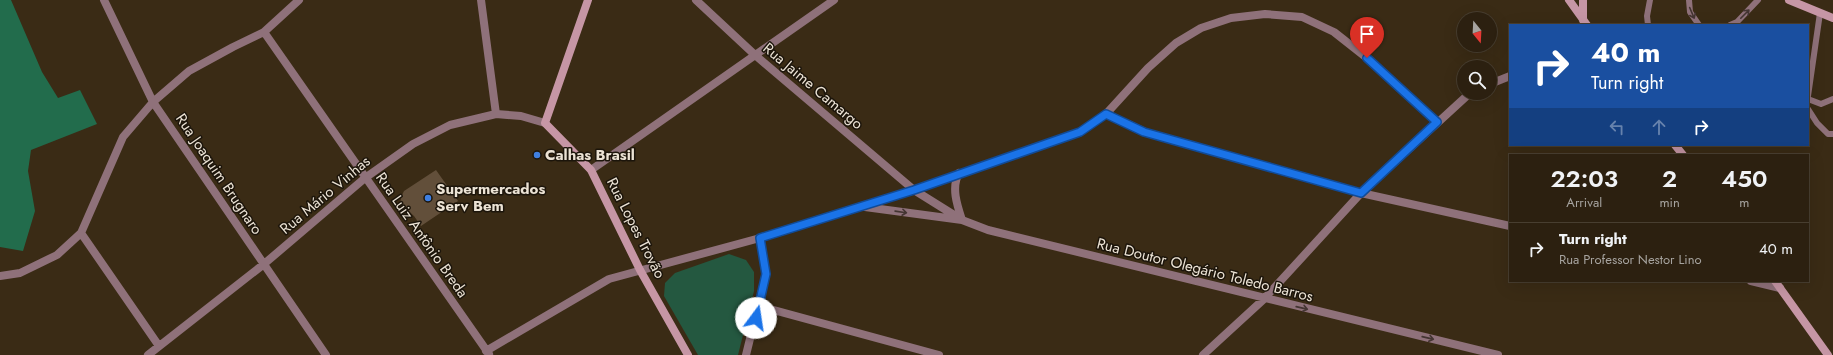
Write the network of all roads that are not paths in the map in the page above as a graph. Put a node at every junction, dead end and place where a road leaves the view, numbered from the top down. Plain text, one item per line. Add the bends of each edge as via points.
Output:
1 (104, 0) edge
2 (298, 0) edge
3 (481, 0) edge
4 (588, 0) edge
5 (696, 0) edge
6 (834, 0) edge
7 (1569, 0) edge
8 (1583, 0) edge
9 (1650, 0) edge
10 (1688, 0) edge
11 (1758, 0) edge
12 (1789, 0) edge
13 (1820, 13) junction
14 (1833, 18) edge
15 (1585, 22) edge
16 (1648, 24) edge
17 (1698, 24) edge
18 (1732, 24) edge
19 (264, 32) junction
20 (754, 55) junction
21 (1509, 76) edge
22 (1497, 81) edge
23 (1809, 89) edge
24 (1809, 99) edge
25 (1833, 99) edge
26 (1462, 100) edge
27 (153, 102) junction
28 (1809, 111) edge
29 (496, 114) junction
30 (1106, 114) junction
31 (1437, 122) junction
32 (545, 123) junction
33 (1833, 134) edge
34 (590, 170) junction
35 (959, 173) junction
36 (365, 178) junction
37 (914, 190) junction
38 (1361, 193) junction
39 (863, 206) junction
40 (962, 220) junction
41 (1509, 226) edge
42 (81, 233) junction
43 (760, 238) junction
44 (264, 264) junction
45 (640, 270) junction
46 (0, 276) edge
47 (1755, 282) edge
48 (1776, 282) edge
49 (1780, 288) junction
50 (1264, 299) junction
51 (759, 306) junction
52 (159, 346) junction
53 (488, 353) edge
54 (148, 355) edge
55 (326, 355) edge
56 (688, 355) edge
57 (746, 355) edge
58 (939, 355) edge
59 (1203, 355) edge
60 (1498, 355) edge
61 (1828, 355) edge

1 - 27 street, Rua Joaquim Brugnaro
2 - 19 street
3 - 29 street
4 - 32 main road
5 - 20 street, Rua Jaime Camargo
6 - 20 street
7 - 15 main road
8 - 15 main road
9 - 16 lane
10 -> 17 lane via 1690,12
18 -> 11 lane
12 - 13 main road
13 - 14 main road
13 - 23 lane
19 - 27 street via 189,71
19 - 36 street, Rua Luiz Antônio Breda
20 - 34 street
20 - 37 street, Rua Jaime Camargo
21 - 22 street
24 - 25 lane via 1821,104
26 - 31 street
27 - 42 street via 123,137
27 - 44 street, Rua Joaquim Brugnaro
28 - 33 lane via 1828,134
29 - 32 street, Rua Mário Vinhas via 522,116
29 - 36 street, Rua Mário Vinhas via 450,125 413,144
30 - 31 street via 1148,68 1176,43 1201,28 1231,18 1264,14 1302,17 1334,32 1367,58
30 - 35 street via 1080,132
30 - 38 street via 1144,132
31 - 38 street
32 - 34 main road, Rua Lopes Trovão
34 - 45 main road, Rua Lopes Trovão
35 - 37 street
35 - 40 street via 955,195
36 - 44 street, Rua Mário Vinhas
36 - 53 street, Rua Luiz Antônio Breda
37 - 39 street
37 - 40 street, Rua Doutor Olegário Toledo Barros
38 - 41 street
38 - 50 street
39 -> 40 street
39 - 43 street
40 - 50 street, Rua Doutor Olegário Toledo Barros via 988,230
42 - 46 street via 57,255 20,273
42 - 52 street
43 - 45 street
43 - 51 street via 766,274
44 - 52 street, Rua Mário Vinhas
44 - 55 street, Rua Joaquim Brugnaro
45 - 53 street via 609,279
45 - 56 main road, Rua Lopes Trovão
47 - 49 street
48 - 49 main road
49 - 61 main road
50 - 59 street
50 -> 60 street, Rua Doutor Olegário Toledo Barros
51 - 57 street
51 - 58 street
52 - 54 street, Rua Mário Vinhas

